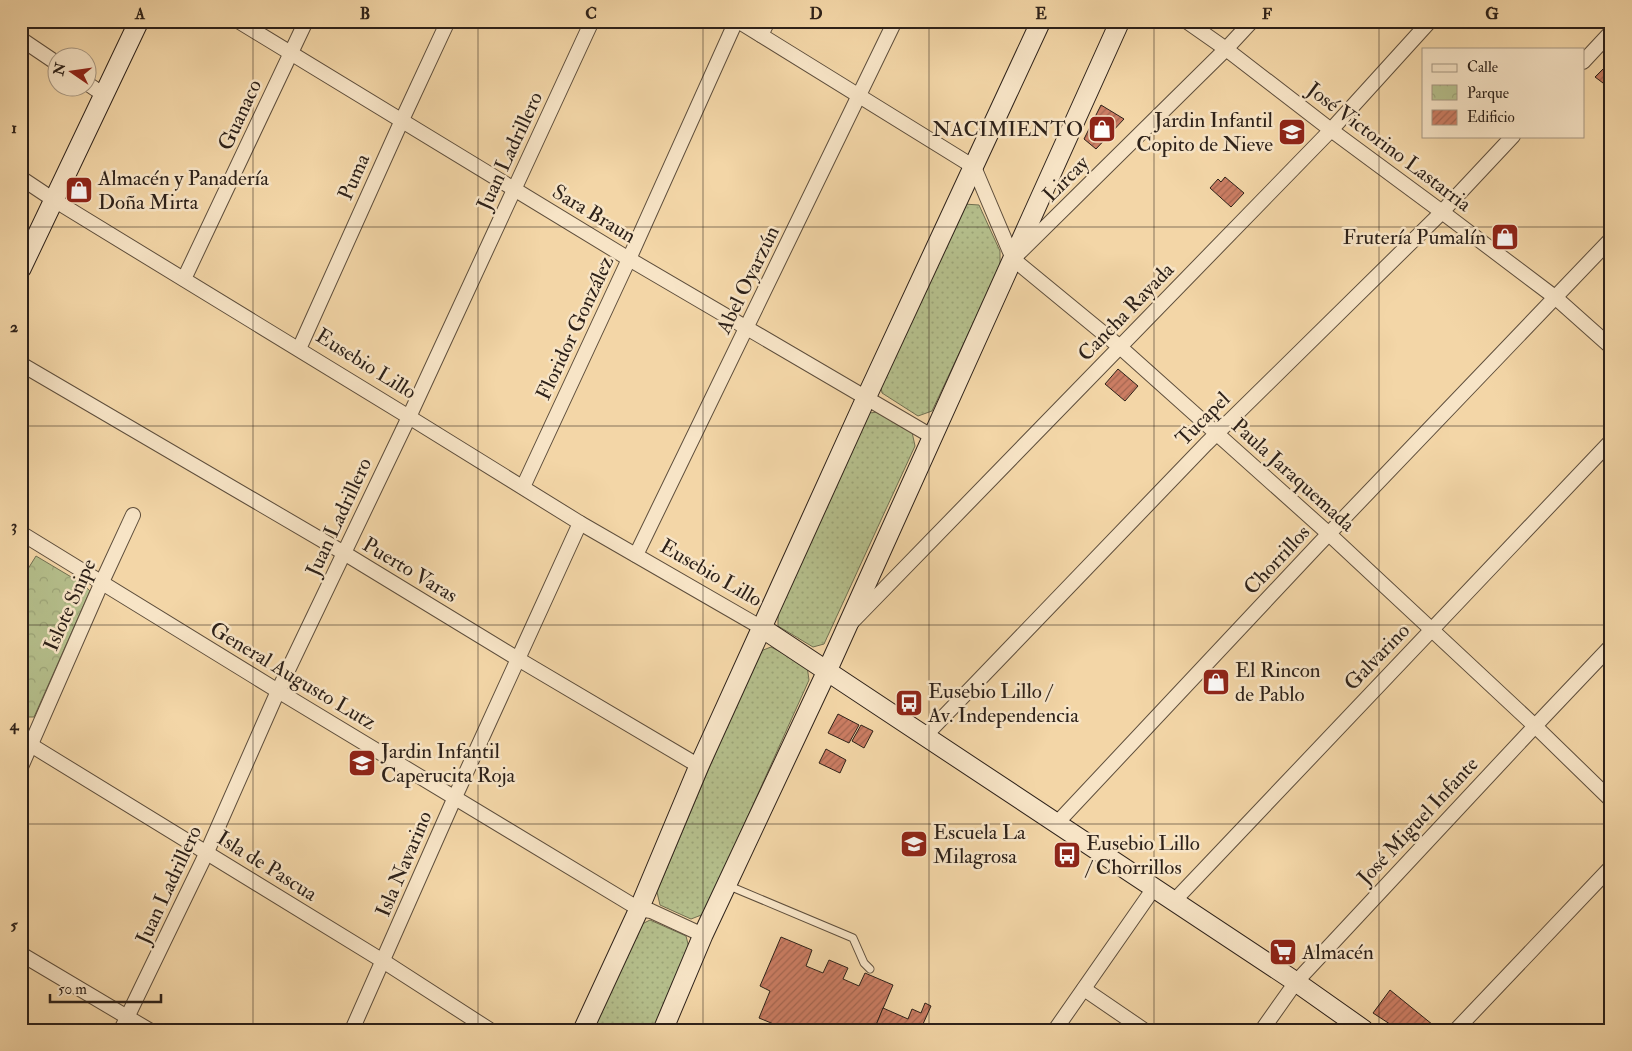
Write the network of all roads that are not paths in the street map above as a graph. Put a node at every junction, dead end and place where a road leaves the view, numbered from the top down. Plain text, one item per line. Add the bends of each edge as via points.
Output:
1 (139, 21) edge
2 (238, 21) edge
3 (306, 21) edge
4 (448, 21) edge
5 (592, 21) edge
6 (737, 21) edge
7 (768, 21) edge
8 (895, 21) edge
9 (1042, 21) edge
10 (1120, 21) edge
11 (1186, 21) edge
12 (1252, 21) edge
13 (1430, 21) edge
14 (1611, 32) edge
15 (761, 35) junction
16 (21, 39) edge
17 (1226, 49) junction
18 (291, 53) junction
19 (48, 57) edge
20 (1584, 61) edge
21 (98, 91) edge
22 (104, 95) junction
23 (860, 96) junction
24 (402, 120) junction
25 (1331, 130) junction
26 (1512, 138) edge
27 (974, 167) junction
28 (21, 178) edge
29 (514, 190) junction
30 (54, 200) junction
31 (1442, 212) junction
32 (1611, 239) edge
33 (629, 259) junction
34 (1013, 259) junction
35 (21, 268) edge
36 (184, 279) junction
37 (1556, 298) junction
38 (747, 328) junction
39 (1120, 347) junction
40 (1611, 347) edge
41 (299, 349) junction
42 (21, 364) edge
43 (866, 398) junction
44 (409, 417) junction
45 (1217, 433) junction
46 (933, 436) junction
47 (1611, 441) edge
48 (523, 487) junction
49 (133, 515) dead end
50 (580, 523) junction
51 (21, 533) edge
52 (1329, 534) junction
53 (344, 553) junction
54 (636, 556) junction
55 (102, 582) junction
56 (762, 628) junction
57 (847, 628) junction
58 (1430, 630) junction
59 (1611, 646) edge
60 (518, 659) junction
61 (827, 671) junction
62 (278, 691) junction
63 (1534, 726) junction
64 (926, 736) junction
65 (26, 742) edge
66 (699, 766) junction
67 (21, 767) edge
68 (455, 797) junction
69 (1611, 800) edge
70 (1057, 823) junction
71 (206, 852) junction
72 (1611, 866) edge
73 (727, 885) junction
74 (1154, 888) junction
75 (1174, 900) junction
76 (639, 909) junction
77 (703, 935) junction
78 (21, 954) edge
79 (383, 962) junction
80 (870, 969) dead end
81 (1296, 982) junction
82 (1084, 989) junction
83 (128, 1017) junction
84 (121, 1030) edge
85 (149, 1030) edge
86 (352, 1030) edge
87 (490, 1030) edge
88 (583, 1030) edge
89 (663, 1030) edge
90 (1055, 1030) edge
91 (1144, 1030) edge
92 (1262, 1030) edge
93 (1364, 1030) edge
94 (1456, 1030) edge

1 - 22 main road
2 - 18 street, Sara Braun
3 - 18 street, Guanaco
4 - 24 street, Puma
5 - 29 street, Juan Ladrillero
6 - 15 street
6 - 33 street, Floridor González
7 - 15 street
8 - 23 street, Abel Oyarzún
9 - 27 main road
10 - 34 main road
11 - 17 street, José Victorino Lastarria
12 - 17 street, Lircay
13 - 25 street, Cancha Rayada
14 - 20 street
15 - 23 street
16 - 19 street
17 - 25 street, José Victorino Lastarria
17 - 34 street, Lircay
18 - 24 street, Sara Braun
18 - 36 street, Guanaco
21 - 22 street
22 - 30 main road
23 - 27 street
23 - 38 street, Abel Oyarzún
24 - 29 street, Sara Braun
24 - 41 street, Puma
25 - 31 street, José Victorino Lastarria
25 - 39 street, Cancha Rayada
26 - 31 street, Tucapel
27 - 34 street, Paula Jaraquemada
27 - 43 main road
28 - 30 street, Eusebio Lillo
29 - 33 street, Sara Braun
29 - 44 street, Juan Ladrillero
30 - 35 main road
30 - 36 street, Eusebio Lillo
31 - 37 street, José Victorino Lastarria
31 - 45 street, Tucapel
32 - 37 street, Chorrillos
33 - 38 street, Sara Braun
33 - 48 street, Floridor González
34 - 39 street, Paula Jaraquemada
34 - 46 main road
36 - 41 street, Eusebio Lillo
37 - 40 street, José Victorino Lastarria
37 - 52 street, Chorrillos
38 - 43 street, Sara Braun
38 - 54 street, Abel Oyarzún
39 - 45 street, Paula Jaraquemada
39 - 57 street, Cancha Rayada
41 - 44 street, Eusebio Lillo
42 - 53 street, Puerto Varas
43 - 46 street, Sara Braun
43 - 56 main road
44 - 48 street, Eusebio Lillo
44 - 53 street, Juan Ladrillero
45 - 52 street, Paula Jaraquemada
45 - 64 street, Tucapel
46 - 57 main road
47 - 58 street, Galvarino
48 - 50 street, Eusebio Lillo
49 - 55 street, Islote Snipe
50 - 54 street, Eusebio Lillo
50 - 60 street, Isla Navarino
51 - 55 street, General Augusto Lutz
52 - 58 street, Paula Jaraquemada
52 - 70 street, Chorrillos
53 - 60 street, Puerto Varas
53 - 62 street, Juan Ladrillero
54 - 56 street, Eusebio Lillo
55 - 62 street, General Augusto Lutz
55 - 65 street, Islote Snipe
56 - 61 main road, Eusebio Lillo
56 - 66 main road
57 - 61 main road
58 - 63 street, Paula Jaraquemada
58 - 75 street, Galvarino
59 - 63 street, José Miguel Infante
60 - 66 street, Puerto Varas
60 - 68 street, Isla Navarino
61 - 64 main road, Eusebio Lillo
61 - 73 main road
62 - 68 street, General Augusto Lutz
62 - 71 street, Juan Ladrillero
63 - 69 street, Paula Jaraquemada
63 - 81 street, José Miguel Infante
64 - 70 main road, Eusebio Lillo
65 - 67 street, Islote Snipe
65 - 71 street, Isla de Pascua
66 - 76 main road
68 - 76 street, General Augusto Lutz
68 - 79 street, Isla Navarino
70 - 74 main road, Eusebio Lillo
71 - 79 street, Isla de Pascua
71 - 83 street, Juan Ladrillero
72 - 94 street
73 - 77 main road
73 - 80 lane via 853,938
74 - 75 main road, Eusebio Lillo
74 - 82 street
75 - 81 main road, Eusebio Lillo
76 - 77 street, General Augusto Lutz via 651,911
76 - 88 main road
77 - 89 main road
78 - 83 street
79 - 86 street, Isla Navarino
79 - 87 street, Isla de Pascua
81 - 92 street, José Miguel Infante
81 - 93 main road, Eusebio Lillo
82 - 90 street
82 - 91 street
83 - 84 street, Juan Ladrillero
83 - 85 street

